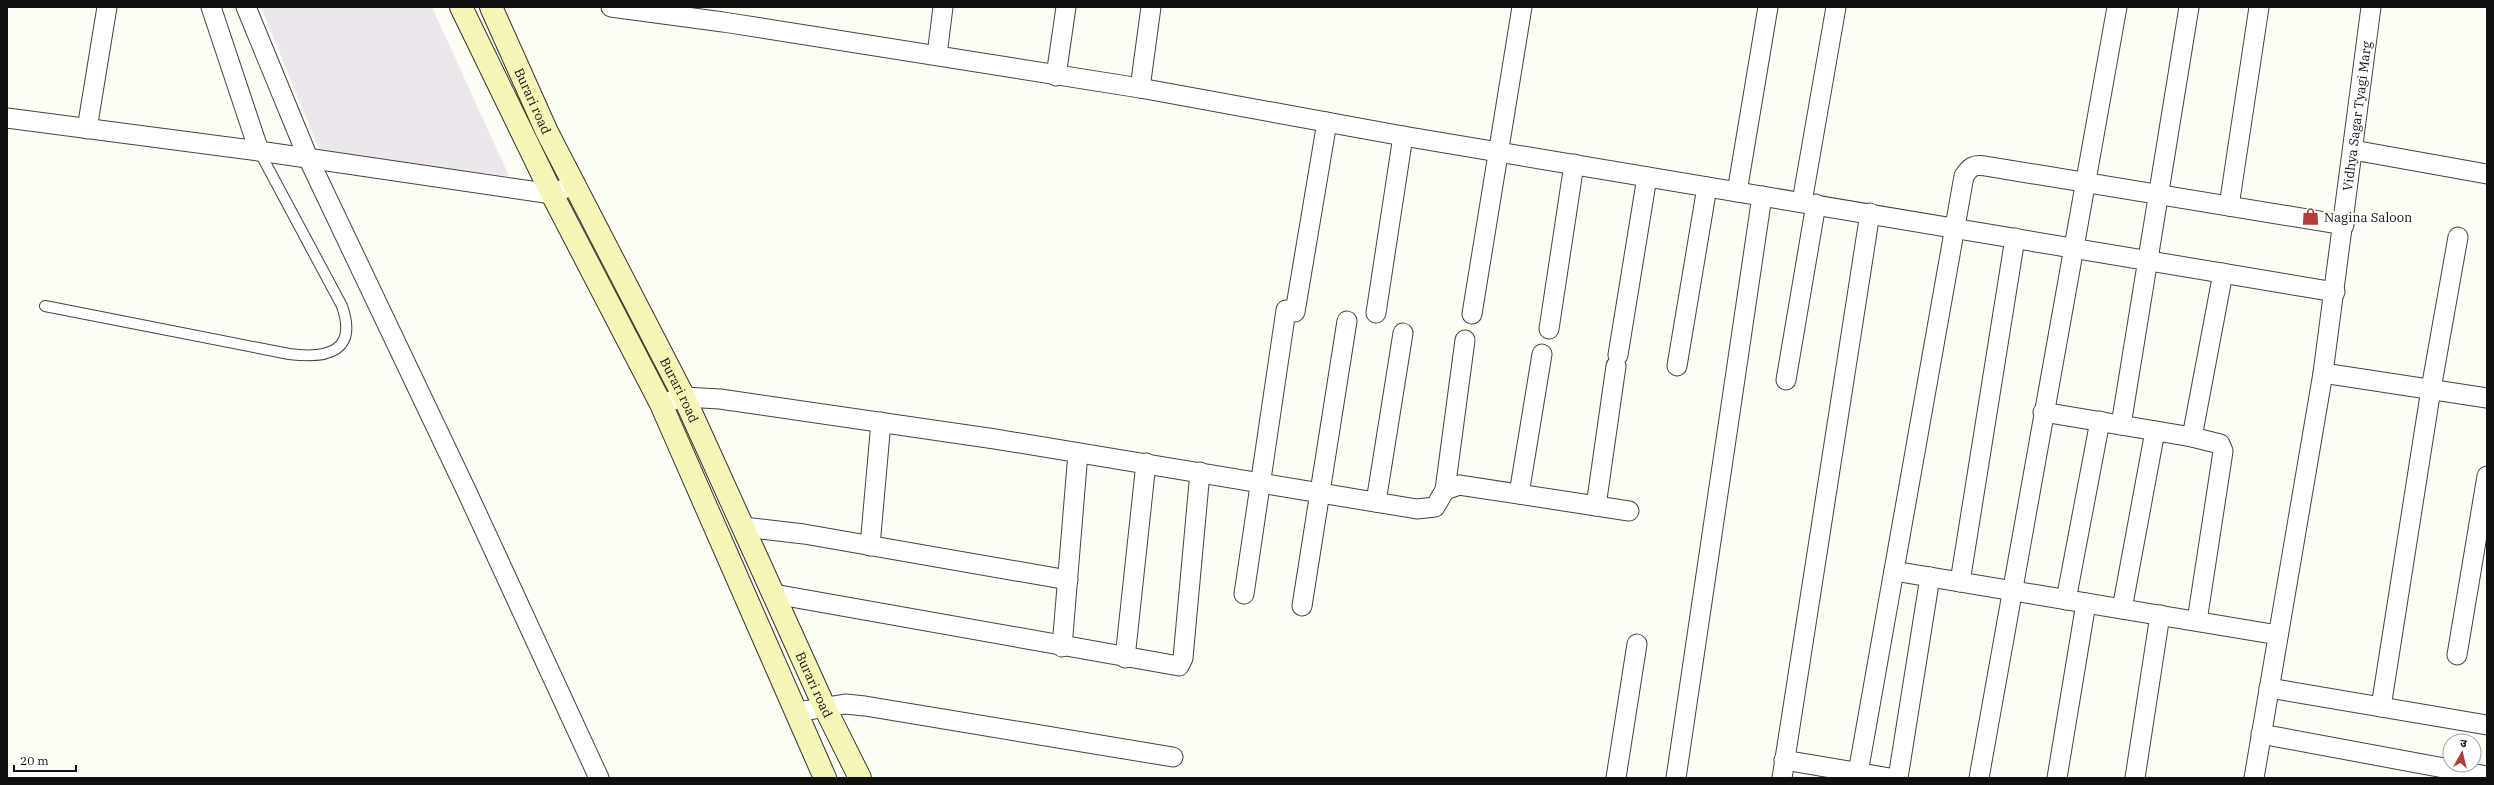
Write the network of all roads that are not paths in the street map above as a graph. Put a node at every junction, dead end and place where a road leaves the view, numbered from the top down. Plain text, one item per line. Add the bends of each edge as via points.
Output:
1 (107, 7) edge
2 (211, 7) edge
3 (246, 7) edge
4 (461, 7) edge
5 (491, 7) edge
6 (611, 7) edge
7 (943, 7) edge
8 (1066, 7) edge
9 (1151, 7) edge
10 (1522, 7) edge
11 (1768, 7) edge
12 (1836, 7) edge
13 (2117, 7) edge
14 (2189, 7) edge
15 (2259, 7) edge
16 (2371, 7) edge
17 (724, 14) edge
18 (937, 55) junction
19 (1056, 76) junction
20 (1140, 88) junction
21 (7, 118) edge
22 (1327, 122) junction
23 (88, 129) junction
24 (1404, 136) junction
25 (2353, 150) junction
26 (265, 152) junction
27 (1500, 152) junction
28 (301, 158) junction
29 (1574, 164) junction
30 (2487, 174) edge
31 (1647, 177) junction
32 (2087, 183) junction
33 (575, 184) junction
34 (1707, 186) junction
35 (1737, 192) junction
36 (552, 194) junction
37 (2159, 194) junction
38 (1762, 196) junction
39 (1809, 203) junction
40 (2229, 206) junction
41 (1870, 213) junction
42 (2344, 225) junction
43 (1955, 228) junction
44 (2458, 237) dead end
45 (2014, 238) junction
46 (2073, 248) junction
47 (2148, 260) junction
48 (2223, 273) junction
49 (2335, 292) junction
50 (45, 306) dead end
51 (1376, 313) dead end
52 (1472, 314) dead end
53 (1347, 321) dead end
54 (1549, 329) dead end
55 (1403, 333) dead end
56 (1465, 340) dead end
57 (1542, 354) dead end
58 (1677, 366) dead end
59 (2323, 373) junction
60 (1786, 380) dead end
61 (2431, 389) junction
62 (684, 397) junction
63 (2487, 398) edge
64 (661, 404) junction
65 (2043, 412) junction
66 (2100, 421) junction
67 (881, 422) junction
68 (2121, 425) junction
69 (2155, 431) junction
70 (2192, 437) junction
71 (1078, 453) junction
72 (1146, 463) junction
73 (1200, 472) junction
74 (2487, 476) edge
75 (1259, 482) junction
76 (1445, 490) junction
77 (1320, 492) junction
78 (1519, 494) junction
79 (1376, 502) junction
80 (1596, 506) junction
81 (1629, 511) dead end
82 (744, 527) junction
83 (870, 546) junction
84 (1894, 571) junction
85 (1930, 577) junction
86 (1068, 580) junction
87 (1960, 582) junction
88 (2012, 590) junction
89 (774, 594) junction
90 (1244, 594) dead end
91 (2066, 600) junction
92 (2086, 603) junction
93 (1302, 606) dead end
94 (2122, 609) junction
95 (2160, 615) junction
96 (2197, 621) junction
97 (2278, 635) junction
98 (1637, 644) dead end
99 (1062, 646) junction
100 (2458, 655) dead end
101 (1125, 658) junction
102 (2269, 688) junction
103 (824, 706) junction
104 (2381, 707) junction
105 (797, 712) junction
106 (2487, 725) edge
107 (2261, 734) junction
108 (1173, 757) dead end
109 (1783, 769) edge
110 (1850, 774) edge
111 (2487, 776) edge
112 (599, 778) edge
113 (825, 778) edge
114 (860, 778) edge
115 (1616, 778) edge
116 (1676, 778) edge
117 (1890, 778) edge
118 (1898, 778) edge
119 (1979, 778) edge
120 (2057, 778) edge
121 (2135, 778) edge
122 (2254, 778) edge

1 - 23 street
2 - 26 street
3 - 28 street
4 - 36 main road, Burari road
5 - 33 main road, Burari road via 547,132
6 - 17 street
7 - 18 street
8 - 19 street
9 - 20 street
10 - 27 street
11 - 35 street
12 - 39 street
13 - 32 street
14 - 37 street
15 - 40 street
16 - 25 street, Vidhya Sagar Tyagi Marg
17 - 18 street
18 - 19 street
19 - 20 street
20 - 22 street
21 - 23 street
22 - 24 street
22 - 75 street via 1296,312 1286,310
23 - 26 street
24 - 27 street
24 - 51 street
25 - 30 street
25 - 42 street, Vidhya Sagar Tyagi Marg
26 - 28 street
26 - 50 lane via 342,306 348,329 344,341 336,350 324,356 289,354
27 - 29 street
27 - 52 street
28 - 36 street
28 - 112 street via 470,499
29 - 31 street
29 - 54 street
31 - 34 street
31 - 80 street
32 - 37 street
32 - 43 street via 1977,165 1969,168 1964,176
32 - 46 street
33 - 36 street
33 - 62 main road, Burari road
34 - 35 street
34 - 58 street
35 - 38 street
36 - 64 main road, Burari road
37 - 40 street
37 - 47 street
38 - 39 street
38 - 116 street
39 - 41 street
39 - 60 street
40 - 42 street
41 - 43 street
41 - 109 street
42 - 49 street, Vidhya Sagar Tyagi Marg
43 - 45 street
43 - 84 street
44 - 61 street
45 - 46 street
45 - 87 street
46 - 47 street
46 - 65 street
47 - 48 street
47 - 68 street
48 - 49 street
48 - 70 street
49 - 59 street, Vidhya Sagar Tyagi Marg
53 - 77 street
55 - 79 street
56 - 76 street
57 - 78 street
59 - 61 street
59 - 97 street, Vidhya Sagar Tyagi Marg
61 - 63 street
61 - 104 street
62 - 64 street
62 - 67 street via 720,399
62 - 82 main road, Burari road
64 - 105 main road, Burari road
65 - 66 street
65 - 88 street
66 - 68 street
66 - 91 street
67 - 71 street
67 - 83 street
68 - 69 street
69 - 70 street
69 - 94 street
70 - 96 street via 2220,444 2223,451
71 - 72 street
71 - 86 street
72 - 73 street
72 - 101 street
73 - 75 street
73 - 101 street via 1183,658 1179,666 1170,666
74 - 100 street
75 - 77 street
75 - 90 street
76 - 78 street via 1460,485
76 - 79 street via 1435,507 1428,509
77 - 79 street
77 - 93 street
78 - 80 street
80 - 81 street
82 - 83 street
82 - 89 main road, Burari road
83 - 86 street
84 - 85 street
84 - 110 street
85 - 87 street
85 - 118 street
86 - 99 street
87 - 88 street
88 - 91 street
88 - 119 street
89 - 99 street
89 - 103 main road, Burari road
91 - 92 street
92 - 94 street
92 - 120 street
94 - 95 street
95 - 96 street
95 - 121 street
96 - 97 street
97 - 102 street, Vidhya Sagar Tyagi Marg
98 - 115 street
99 - 101 street
102 - 104 street
102 - 107 street, Vidhya Sagar Tyagi Marg
103 - 105 street
103 - 108 street via 865,706
103 - 114 main road, Burari road
104 - 106 street
105 - 113 main road, Burari road
107 - 111 street
107 - 122 street, Vidhya Sagar Tyagi Marg
109 - 110 street
110 - 117 street

